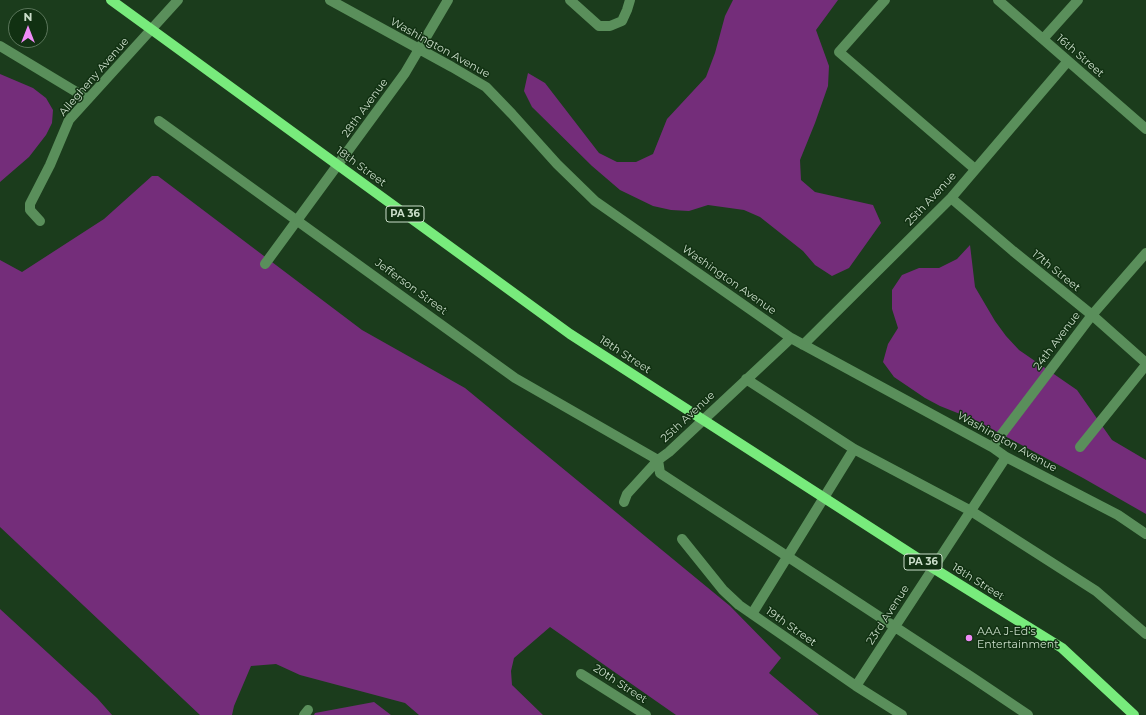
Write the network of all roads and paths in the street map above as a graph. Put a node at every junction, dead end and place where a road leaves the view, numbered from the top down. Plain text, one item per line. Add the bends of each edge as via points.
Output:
1 (111, 0) edge
2 (178, 0) edge
3 (330, 0) edge
4 (448, 0) edge
5 (570, 0) edge
6 (630, 0) edge
7 (885, 0) edge
8 (998, 0) edge
9 (1078, 0) edge
10 (152, 30) junction
11 (1043, 39) junction
12 (0, 46) edge
13 (419, 50) junction
14 (1068, 61) junction
15 (88, 99) junction
16 (159, 121) dead end
17 (1146, 129) edge
18 (337, 165) junction
19 (975, 169) junction
20 (951, 198) junction
21 (297, 219) junction
22 (40, 221) dead end
23 (1146, 253) edge
24 (265, 264) dead end
25 (1092, 315) junction
26 (791, 338) junction
27 (803, 345) junction
28 (1146, 364) edge
29 (746, 379) junction
30 (704, 420) junction
31 (992, 447) junction
32 (1080, 447) dead end
33 (854, 449) junction
34 (1006, 457) junction
35 (658, 460) junction
36 (824, 497) junction
37 (624, 502) dead end
38 (971, 511) junction
39 (1146, 534) edge
40 (682, 539) dead end
41 (788, 557) junction
42 (933, 568) junction
43 (752, 614) junction
44 (895, 628) junction
45 (1146, 634) edge
46 (581, 674) dead end
47 (856, 686) junction
48 (646, 715) edge
49 (902, 715) edge
50 (1028, 715) edge
51 (1134, 715) edge

1 - 10 main road, 18th Street / PA 36
2 - 10 street, Allegheny Avenue
3 - 13 street, Washington Avenue
4 - 13 street, 28th Avenue
5 - 6 street via 599,26 610,26 622,21
7 - 19 street via 840,52
8 - 11 street, 16th Street
9 - 11 street
10 - 15 street, Allegheny Avenue
10 - 18 main road, 18th Street / PA 36
11 - 14 street, 16th Street
12 - 15 street
13 - 18 street, 28th Avenue
13 - 26 street, Washington Avenue via 486,88 595,201
14 - 17 street, 16th Street
14 - 19 street, 25th Avenue
15 - 22 street, Allegheny Avenue via 69,120 30,204 30,210
16 - 21 street, Jefferson Street
18 - 21 street, 28th Avenue
18 - 30 main road, 18th Street / PA 36 via 570,334
19 - 20 street, 25th Avenue
20 - 25 street, 17th Street
20 - 27 street, 25th Avenue
21 - 24 street, 28th Avenue
21 - 35 street, Jefferson Street via 515,378
23 - 25 street, 24th Avenue
25 - 28 street, 17th Street
25 - 31 street, 24th Avenue
26 - 27 street, Washington Avenue
26 - 29 street, 25th Avenue
27 - 31 street, Washington Avenue
28 - 32 street
29 - 30 street, 25th Avenue
29 - 33 street
30 - 35 street, 25th Avenue
30 - 36 main road, 18th Street / PA 36
31 - 34 street, Washington Avenue
33 - 36 street
33 - 38 street
34 - 38 street, 23rd Avenue
34 - 39 street, Washington Avenue via 1118,515
35 - 37 street, 25th Avenue via 627,494
35 - 41 street via 660,473
36 - 41 street
36 - 42 main road, 18th Street / PA 36
38 - 42 street, 23rd Avenue
38 - 45 street via 1096,591
40 - 43 street, 19th Street via 723,590
41 - 43 street
41 - 44 street
42 - 44 street, 23rd Avenue
42 - 51 main road, 18th Street / PA 36 via 1062,648
43 - 47 street, 19th Street
44 - 47 street, 23rd Avenue
44 - 50 street
46 - 48 street, 20th Street
47 - 49 street, 19th Street

